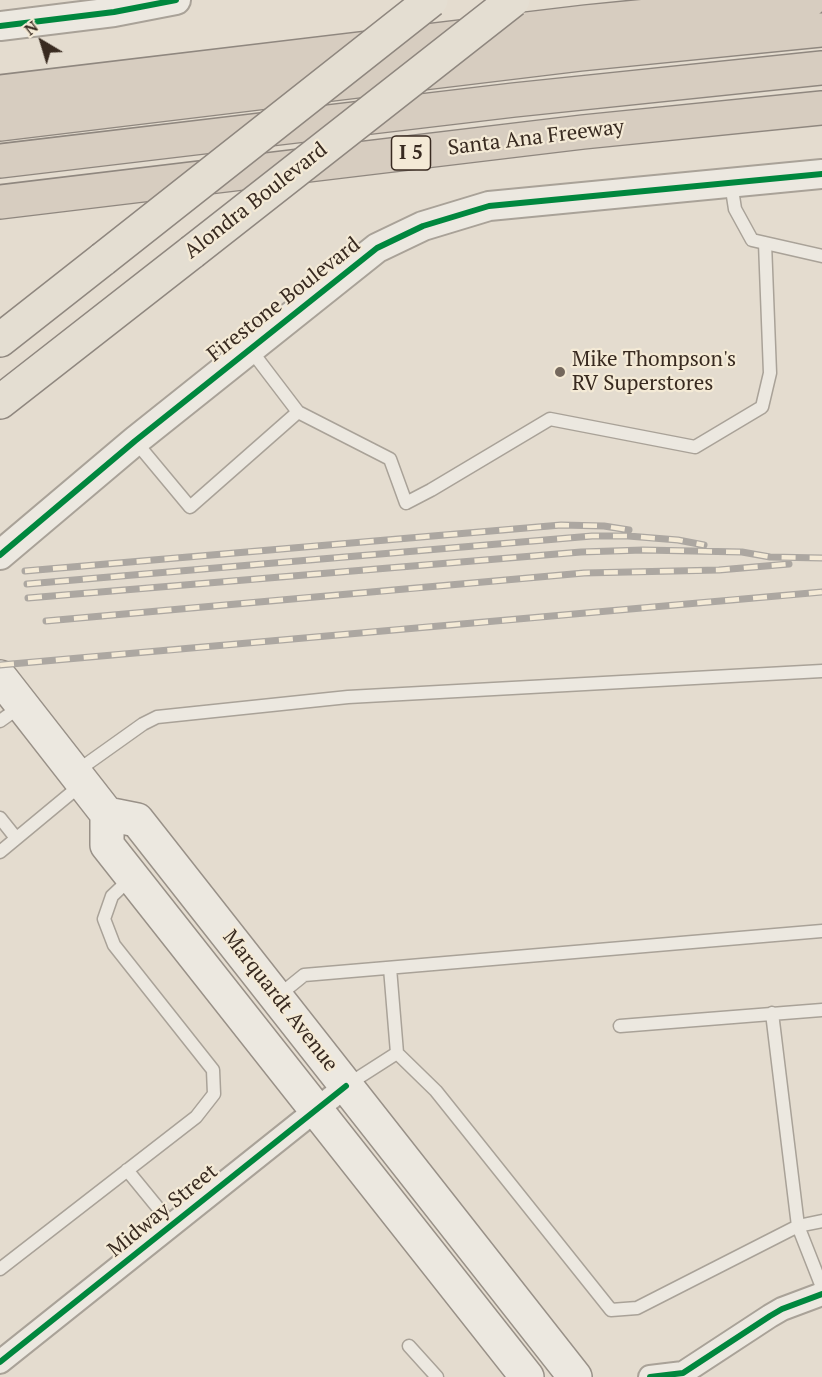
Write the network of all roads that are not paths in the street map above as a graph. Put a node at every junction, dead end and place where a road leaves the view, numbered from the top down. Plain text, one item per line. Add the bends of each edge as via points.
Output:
1 (174, 0) edge
2 (431, 0) edge
3 (513, 0) edge
4 (656, 0) edge
5 (810, 0) edge
6 (586, 22) junction
7 (0, 26) edge
8 (822, 30) edge
9 (822, 68) edge
10 (0, 92) edge
11 (822, 108) edge
12 (0, 124) edge
13 (0, 161) edge
14 (822, 174) edge
15 (731, 183) junction
16 (0, 202) edge
17 (765, 243) junction
18 (822, 256) edge
19 (0, 339) edge
20 (249, 348) junction
21 (0, 402) edge
22 (298, 412) junction
23 (135, 441) junction
24 (0, 555) edge
25 (822, 670) edge
26 (0, 676) edge
27 (11, 713) edge
28 (79, 778) junction
29 (107, 814) junction
30 (0, 819) edge
31 (16, 838) junction
32 (0, 852) edge
33 (132, 877) junction
34 (822, 931) edge
35 (390, 968) junction
36 (277, 997) junction
37 (822, 1010) edge
38 (772, 1013) junction
39 (620, 1026) dead end
40 (397, 1053) junction
41 (346, 1086) junction
42 (317, 1109) junction
43 (128, 1170) junction
44 (822, 1221) edge
45 (172, 1225) junction
46 (798, 1226) junction
47 (0, 1269) edge
48 (822, 1287) edge
49 (822, 1294) edge
50 (409, 1346) dead end
51 (0, 1362) edge
52 (682, 1375) edge
53 (437, 1377) edge
54 (527, 1377) edge
55 (575, 1377) edge
56 (650, 1377) edge

1 - 7 street via 114,12
2 - 19 main road, bridge
3 - 21 main road, Alondra Boulevard, bridge
4 - 6 highway
5 - 6 highway
6 - 10 highway
8 - 12 highway via 580,54
9 - 13 highway via 502,101
11 - 16 highway, Santa Ana Freeway / I 5 via 571,133
14 - 15 street, Firestone Boulevard
15 - 17 lane via 735,210 752,240
15 - 20 street, Firestone Boulevard via 489,206 423,226 377,248
17 - 18 lane
17 - 22 lane via 770,373 762,407 695,447 550,419 406,503 390,459
20 - 22 lane
20 - 23 street, Firestone Boulevard
22 - 23 lane via 190,507
23 - 24 street, Firestone Boulevard
25 - 28 lane via 348,697 157,717 143,724
26 - 27 main road
27 - 28 main road
28 - 29 main road
28 - 31 lane
29 - 33 main road, Marquardt Avenue via 107,845
29 - 36 main road, Marquardt Avenue via 137,820
30 - 31 lane
31 - 32 lane
33 - 42 main road, Marquardt Avenue
33 - 43 lane via 112,896 104,919 114,945 213,1070 214,1094 196,1117
34 - 35 lane
35 - 36 lane via 304,975
35 - 40 lane
36 - 41 main road, Marquardt Avenue
37 - 38 lane
38 - 39 lane
38 - 46 lane
40 - 41 lane
40 - 46 lane via 436,1091 611,1310 637,1308
41 - 42 street, Midway Street
41 - 55 main road, Marquardt Avenue
42 - 45 street, Midway Street
42 - 54 main road, Marquardt Avenue
43 - 45 lane
43 - 47 lane
44 - 46 lane
45 - 51 street, Midway Street
46 - 48 lane
49 - 52 street via 782,1309
50 - 53 lane
52 - 56 street

